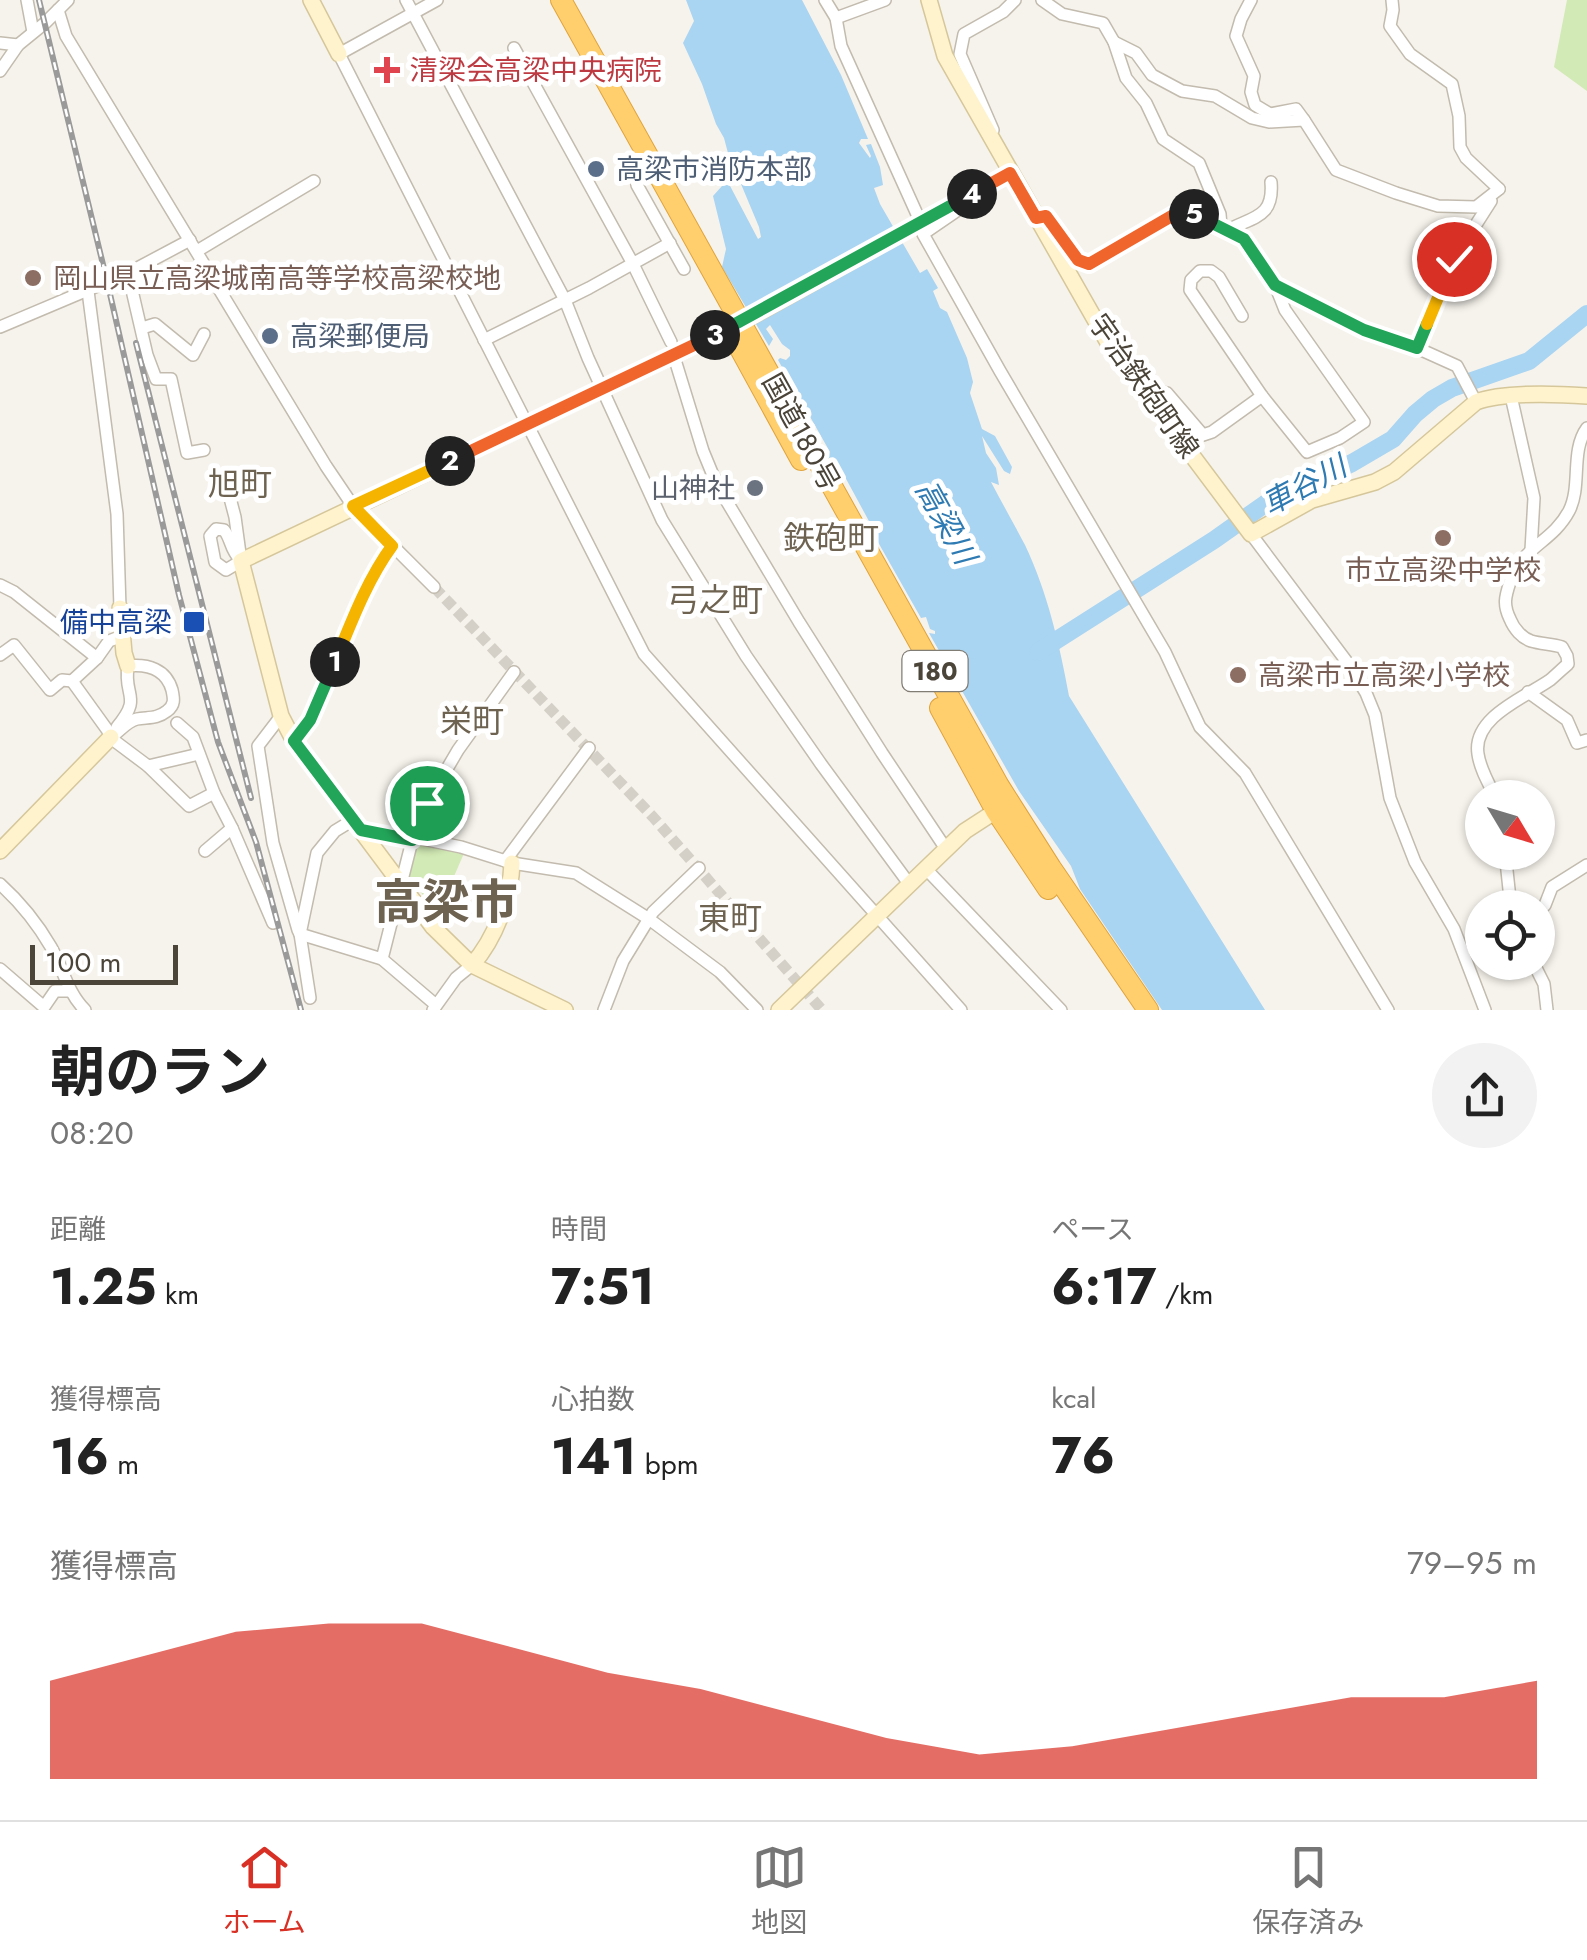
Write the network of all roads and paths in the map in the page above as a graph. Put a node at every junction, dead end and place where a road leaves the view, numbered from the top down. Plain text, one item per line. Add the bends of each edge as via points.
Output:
1 (27, 0) edge
2 (68, 0) edge
3 (311, 0) edge
4 (406, 0) edge
5 (437, 0) edge
6 (546, 0) edge
7 (561, 0) edge
8 (825, 0) edge
9 (885, 0) edge
10 (929, 0) edge
11 (1016, 0) edge
12 (1042, 0) edge
13 (1251, 0) edge
14 (1392, 0) edge
15 (58, 10) junction
16 (415, 13) junction
17 (836, 18) junction
18 (33, 32) junction
19 (1114, 42) junction
20 (0, 43) edge
21 (18, 44) junction
22 (514, 48) dead end
23 (339, 54) junction
24 (0, 71) edge
25 (1304, 120) junction
26 (992, 136) junction
27 (636, 160) junction
28 (1010, 173) junction
29 (314, 181) dead end
30 (1271, 182) dead end
31 (1500, 189) junction
32 (966, 198) junction
33 (1036, 218) junction
34 (916, 225) junction
35 (1224, 228) junction
36 (670, 243) junction
37 (193, 246) junction
38 (632, 262) junction
39 (684, 268) dead end
40 (128, 273) junction
41 (1275, 285) junction
42 (88, 290) junction
43 (565, 300) junction
44 (1242, 316) dead end
45 (741, 322) junction
46 (0, 326) edge
47 (142, 328) junction
48 (204, 334) dead end
49 (484, 340) junction
50 (671, 342) dead end
51 (1417, 348) junction
52 (676, 363) dead end
53 (601, 388) junction
54 (1262, 396) junction
55 (1511, 396) junction
56 (1587, 396) edge
57 (1148, 397) junction
58 (1474, 399) junction
59 (526, 425) junction
60 (1587, 428) edge
61 (204, 450) dead end
62 (230, 498) dead end
63 (353, 506) junction
64 (1245, 526) junction
65 (392, 546) junction
66 (1530, 550) junction
67 (241, 561) junction
68 (0, 584) edge
69 (434, 587) tunnel mouth
70 (120, 608) joint
71 (122, 636) junction
72 (0, 655) edge
73 (96, 658) junction
74 (128, 666) junction
75 (514, 672) dead end
76 (72, 680) junction
77 (1528, 692) junction
78 (281, 716) junction
79 (137, 719) junction
80 (177, 723) dead end
81 (111, 736) junction
82 (1587, 740) edge
83 (294, 741) junction
84 (589, 748) dead end
85 (198, 754) junction
86 (148, 766) junction
87 (1488, 780) edge
88 (214, 793) junction
89 (1003, 807) junction
90 (357, 825) junction
91 (232, 828) junction
92 (412, 838) junction
93 (946, 848) junction
94 (0, 850) edge
95 (205, 852) dead end
96 (508, 862) junction
97 (1587, 865) edge
98 (699, 868) dead end
99 (926, 869) junction
100 (0, 884) edge
101 (910, 885) junction
102 (402, 886) junction
103 (1551, 890) edge
104 (877, 916) junction
105 (648, 919) junction
106 (273, 923) dead end
107 (300, 934) junction
108 (382, 959) junction
109 (472, 965) junction
110 (0, 969) edge
111 (1542, 980) edge
112 (70, 991) junction
113 (310, 998) dead end
114 (45, 1008) edge
115 (435, 1008) edge
116 (85, 1010) edge
117 (565, 1010) edge
118 (604, 1010) edge
119 (757, 1010) edge
120 (779, 1010) edge
121 (961, 1010) edge
122 (1061, 1010) edge
123 (1142, 1010) edge
124 (1388, 1010) edge
125 (1485, 1010) edge
126 (1547, 1010) edge

1 - 18 street
2 - 15 street
3 - 23 main road
4 - 16 street
5 - 16 street
6 - 27 highway, 国道180号 / 180
7 - 45 highway, 国道180号 / 180
8 - 17 street
9 - 17 street
10 - 26 main road, 宇治鉄砲町線 via 945,56
11 - 26 street via 964,34 960,54
12 - 19 street via 1062,14 1103,23
13 - 25 street via 1236,36 1254,76 1255,105 1270,114 1296,109
14 - 31 street via 1390,26 1410,54 1452,84 1460,147
15 - 18 street
15 - 37 street via 66,36
16 - 23 street
16 - 43 street
17 - 34 street via 841,46
18 - 21 street
19 - 25 street via 1182,91 1215,96 1252,118
19 - 35 street via 1126,78 1163,139 1200,163
20 - 21 street
21 - 24 street
22 - 38 street
23 - 49 street
25 - 31 street via 1336,170 1396,193 1438,206 1476,207
26 - 28 main road, 宇治鉄砲町線
27 - 36 street via 637,185
27 - 45 highway, 国道180号 / 180
28 - 32 main road
28 - 33 main road, 宇治鉄砲町線
29 - 37 street
30 - 35 street via 1270,206
31 - 51 street via 1454,259
32 - 34 main road
32 - 124 street via 923,234 1165,652 1200,726 1245,773
33 - 35 street via 1046,216 1078,260 1089,264 1182,210
33 - 57 main road, 宇治鉄砲町線 via 1110,346
34 - 45 main road
35 - 41 street via 1244,239
36 - 38 street
36 - 39 street
37 - 40 street
37 - 63 street
38 - 43 street
38 - 50 street
40 - 42 street
40 - 47 street
41 - 51 street via 1364,330
41 - 54 street via 1364,422 1307,452
42 - 46 street
42 - 70 street via 117,514
43 - 49 street
43 - 53 street
44 - 54 street via 1211,270 1192,280 1190,290
45 - 53 main road
45 - 89 highway, 国道180号 / 180
47 - 48 street via 155,324 194,354
47 - 61 street via 156,379 171,379 188,453
49 - 59 street
51 - 58 street via 1457,366
52 - 93 street via 717,485
53 - 59 main road
53 - 101 street via 682,553 766,685
54 - 57 street via 1203,435 1167,393
55 - 56 main road
55 - 58 main road
55 - 66 street via 1534,498
57 - 64 main road, 宇治鉄砲町線
58 - 64 main road via 1394,472
59 - 63 main road
59 - 104 street via 644,654
60 - 66 street via 1571,507
62 - 67 street
63 - 65 street
63 - 67 main road
64 - 125 street via 1366,694 1390,798
65 - 69 street
65 - 83 street
66 - 77 street via 1516,564 1504,603 1521,636 1562,647 1568,664
67 - 78 main road
68 - 73 street
70 - 71 main road
71 - 73 street via 108,641
71 - 74 main road
72 - 76 street via 14,645 50,690
73 - 76 street
74 - 79 street via 140,706
74 - 79 street via 164,674 173,696 162,715
74 - 81 street via 130,711
75 - 92 street via 458,750
76 - 81 street
77 - 82 street via 1567,720 1578,743
77 - 87 street via 1504,708 1478,742
78 - 83 main road
78 - 107 street via 258,746 274,843
79 - 81 street
80 - 85 street
81 - 86 street
81 - 94 main road
83 - 90 main road
84 - 96 street
85 - 86 street
85 - 88 street
86 - 88 street via 189,806
88 - 91 street
89 - 93 main road
89 - 123 highway, 国道180号 / 180
90 - 92 street
90 - 102 main road
90 - 107 street via 334,831 317,853
91 - 95 street
91 - 106 street
92 - 96 street
92 - 102 street
93 - 99 main road
96 - 105 street via 576,872
96 - 109 main road via 500,912 486,950
97 - 103 street
98 - 105 street
99 - 101 main road
99 - 122 street
100 - 112 street via 52,948
101 - 104 main road
102 - 108 street
102 - 109 main road
104 - 120 main road
104 - 121 street
105 - 118 street
105 - 119 street via 720,972
107 - 108 street
107 - 113 street
108 - 115 street
109 - 115 street
109 - 117 main road
110 - 114 street
111 - 126 street
112 - 114 street via 55,991
112 - 116 street

